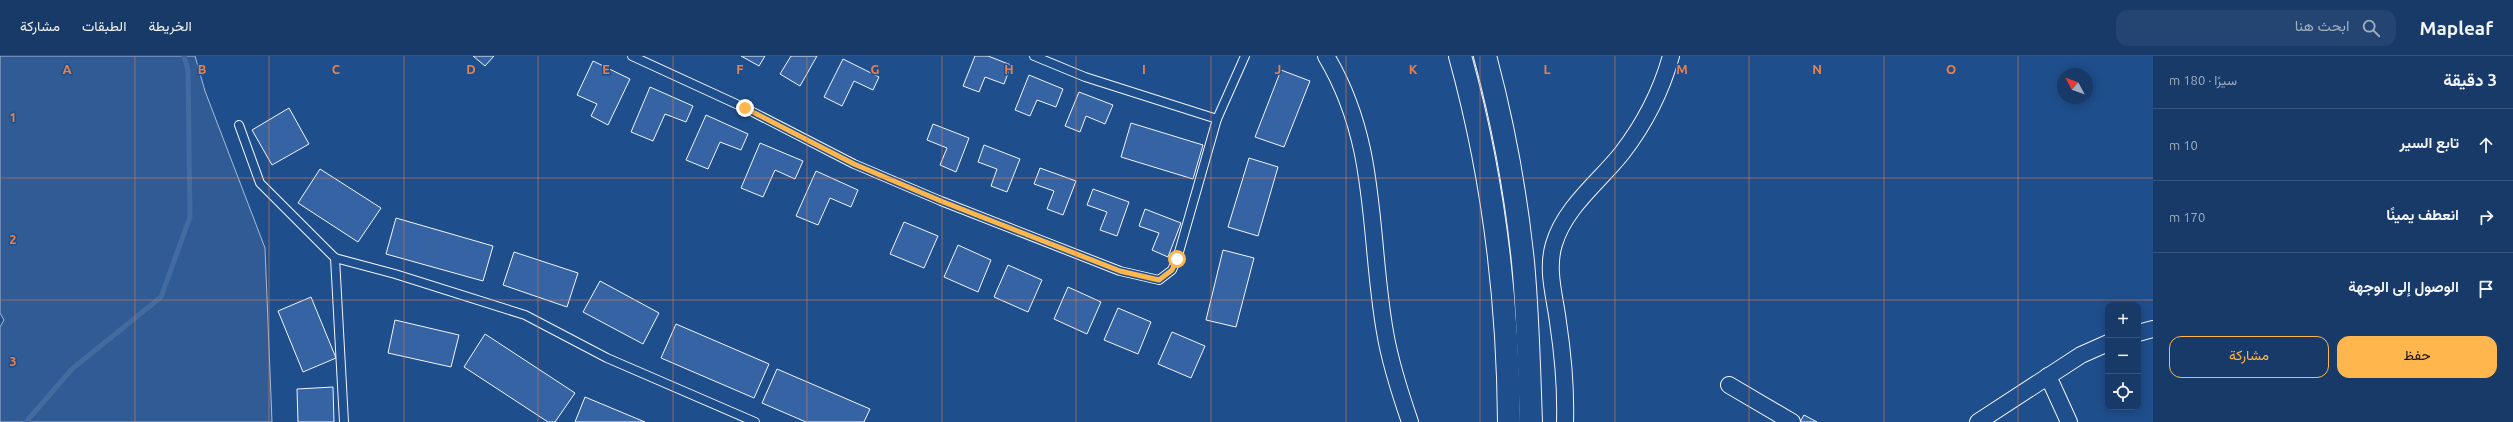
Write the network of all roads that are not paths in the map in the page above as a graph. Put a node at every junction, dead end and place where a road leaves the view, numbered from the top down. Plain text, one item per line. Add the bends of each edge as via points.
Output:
1 (632, 56) edge
2 (1034, 56) edge
3 (1245, 56) edge
4 (1326, 56) edge
5 (1460, 56) edge
6 (1485, 56) edge
7 (1670, 56) edge
8 (1217, 119) junction
9 (239, 126) dead end
10 (335, 258) junction
11 (2153, 329) edge
12 (2141, 333) edge
13 (2105, 344) edge
14 (2048, 376) junction
15 (1729, 385) dead end
16 (344, 422) edge
17 (755, 422) edge
18 (1410, 422) edge
19 (1509, 422) edge
20 (1531, 422) edge
21 (1565, 422) edge
22 (1792, 422) edge
23 (1978, 422) edge
24 (2069, 422) edge

1 - 8 lane via 719,95 876,173 1120,271 1159,280 1166,276 1177,259
2 - 8 lane via 1085,77
3 - 8 lane
4 - 18 street via 1345,89 1364,148 1385,332
5 - 19 highway via 1472,99 1492,201 1503,296
6 - 20 highway via 1496,96 1523,262
7 - 21 street via 1662,84 1644,120 1621,153 1560,227 1554,246 1551,272 1564,364
9 - 10 lane via 260,183
10 - 16 lane
10 - 17 lane via 525,315 607,358
11 - 12 street
13 - 14 street via 2081,355
14 - 23 street
14 - 24 street
15 - 22 street

